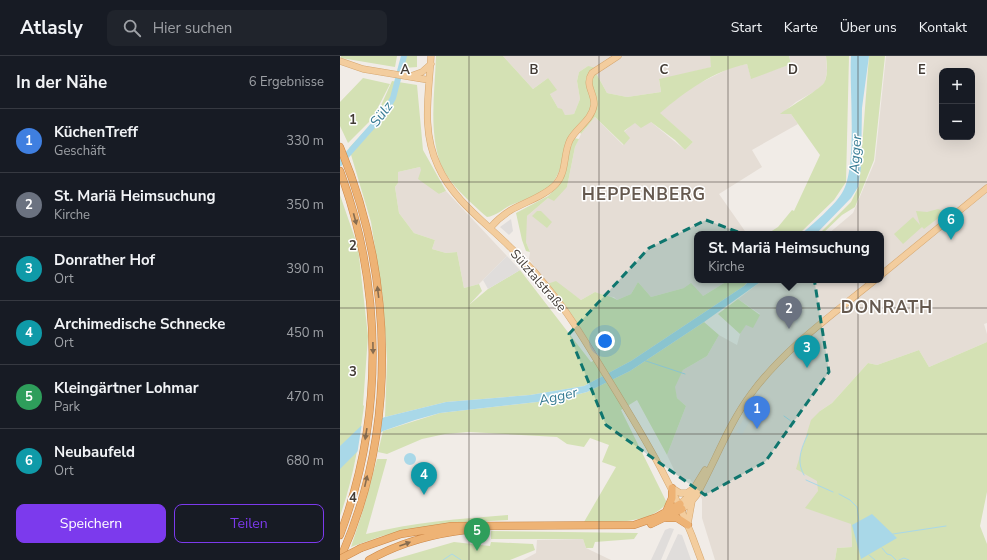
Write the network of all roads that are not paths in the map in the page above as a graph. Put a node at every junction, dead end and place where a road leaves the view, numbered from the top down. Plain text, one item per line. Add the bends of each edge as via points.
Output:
1 (431, 56) edge
2 (618, 56) edge
3 (340, 61) edge
4 (431, 64) junction
5 (407, 77) junction
6 (429, 80) junction
7 (340, 146) edge
8 (340, 171) edge
9 (987, 188) edge
10 (490, 228) junction
11 (884, 273) edge
12 (871, 283) edge
13 (721, 446) junction
14 (716, 453) junction
15 (672, 488) junction
16 (692, 501) junction
17 (681, 506) junction
18 (665, 515) junction
19 (688, 525) junction
20 (484, 526) junction
21 (340, 535) edge
22 (340, 559) edge
23 (369, 560) edge
24 (702, 560) edge

1 - 4 main road, Sülztalstraße
2 - 10 main road via 590,76 588,82 594,104 569,141 563,169 556,184 510,211
3 - 5 main road via 363,69
4 - 5 main road via 422,72
4 - 6 main road, Sülztalstraße
5 - 6 main road
6 - 10 main road, Sülztalstraße via 427,124 430,145 437,165 455,193
22 -> 7 highway via 360,502 370,462 380,398 382,345 378,289 365,221
8 -> 21 highway via 358,230 368,285 373,353 371,402 360,466
9 - 11 main road
10 - 15 main road, Sülztalstraße via 511,247 569,316
12 - 13 main road via 778,363 751,394
13 - 14 main road
13 - 16 main road
14 - 15 main road via 694,488 683,494
14 - 17 main road via 700,484
15 - 17 main road, Sülztalstraße
15 - 18 highway via 672,498
16 - 17 main road
16 - 19 main road
17 - 18 highway
17 - 19 main road, Sülztalstraße
18 - 19 highway via 677,518
18 - 20 highway via 626,526
19 - 24 main road, Sülztalstraße
20 - 22 highway, bridge via 452,526 387,538
23 -> 20 highway via 430,536

